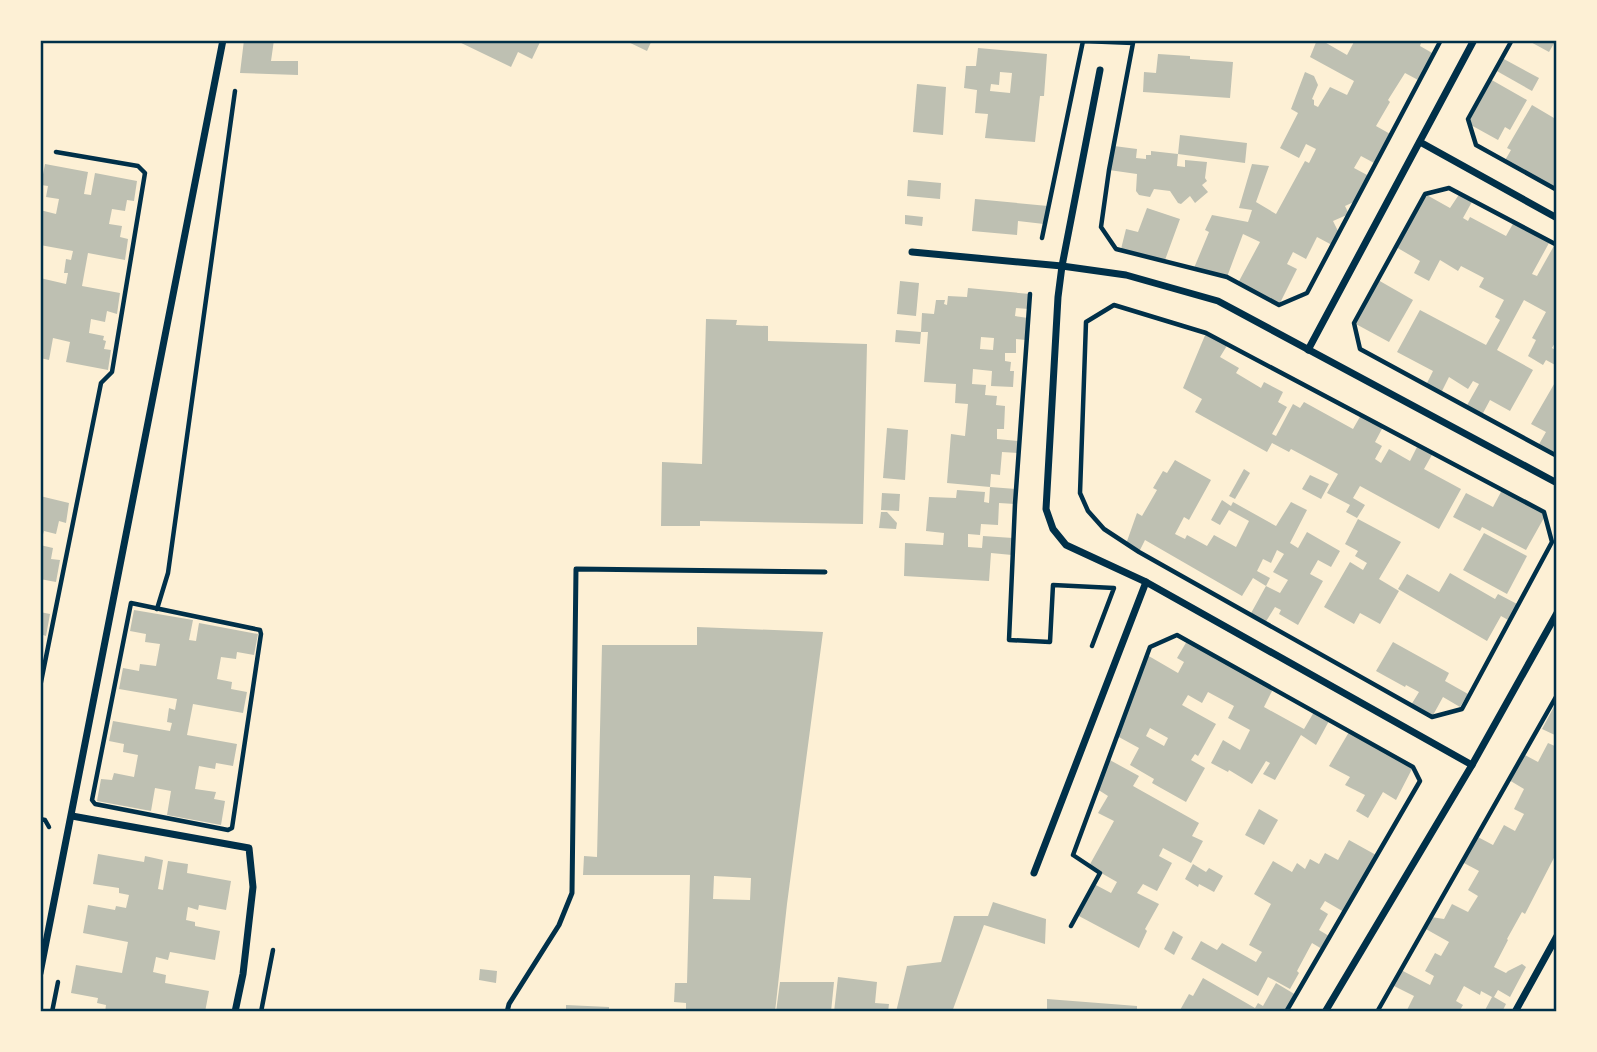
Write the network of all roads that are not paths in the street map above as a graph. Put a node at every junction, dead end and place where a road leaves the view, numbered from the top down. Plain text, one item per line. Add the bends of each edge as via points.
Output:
1 (223, 40) edge
2 (1474, 40) edge
3 (1100, 70) dead end
4 (1420, 142) junction
5 (1557, 218) edge
6 (912, 252) dead end
7 (1062, 266) junction
8 (1308, 350) junction
9 (1557, 483) edge
10 (825, 572) dead end
11 (1146, 582) junction
12 (1557, 612) edge
13 (1472, 765) junction
14 (72, 816) junction
15 (1034, 873) dead end
16 (1557, 936) edge
17 (40, 973) edge
18 (235, 1012) edge
19 (507, 1012) edge
20 (1325, 1012) edge
21 (1515, 1012) edge

1 - 14 street
2 - 4 street
3 - 7 street
4 - 5 street
4 - 8 street
6 - 7 street
7 - 8 street via 1126,275 1218,301
7 - 11 street via 1046,509 1053,529 1066,545
8 - 9 street
10 - 19 lane via 576,569 572,893 559,925
11 - 13 street
11 - 15 street
12 - 13 street
13 - 20 street
14 - 17 street
14 - 18 street via 249,848 253,887
16 - 21 street

